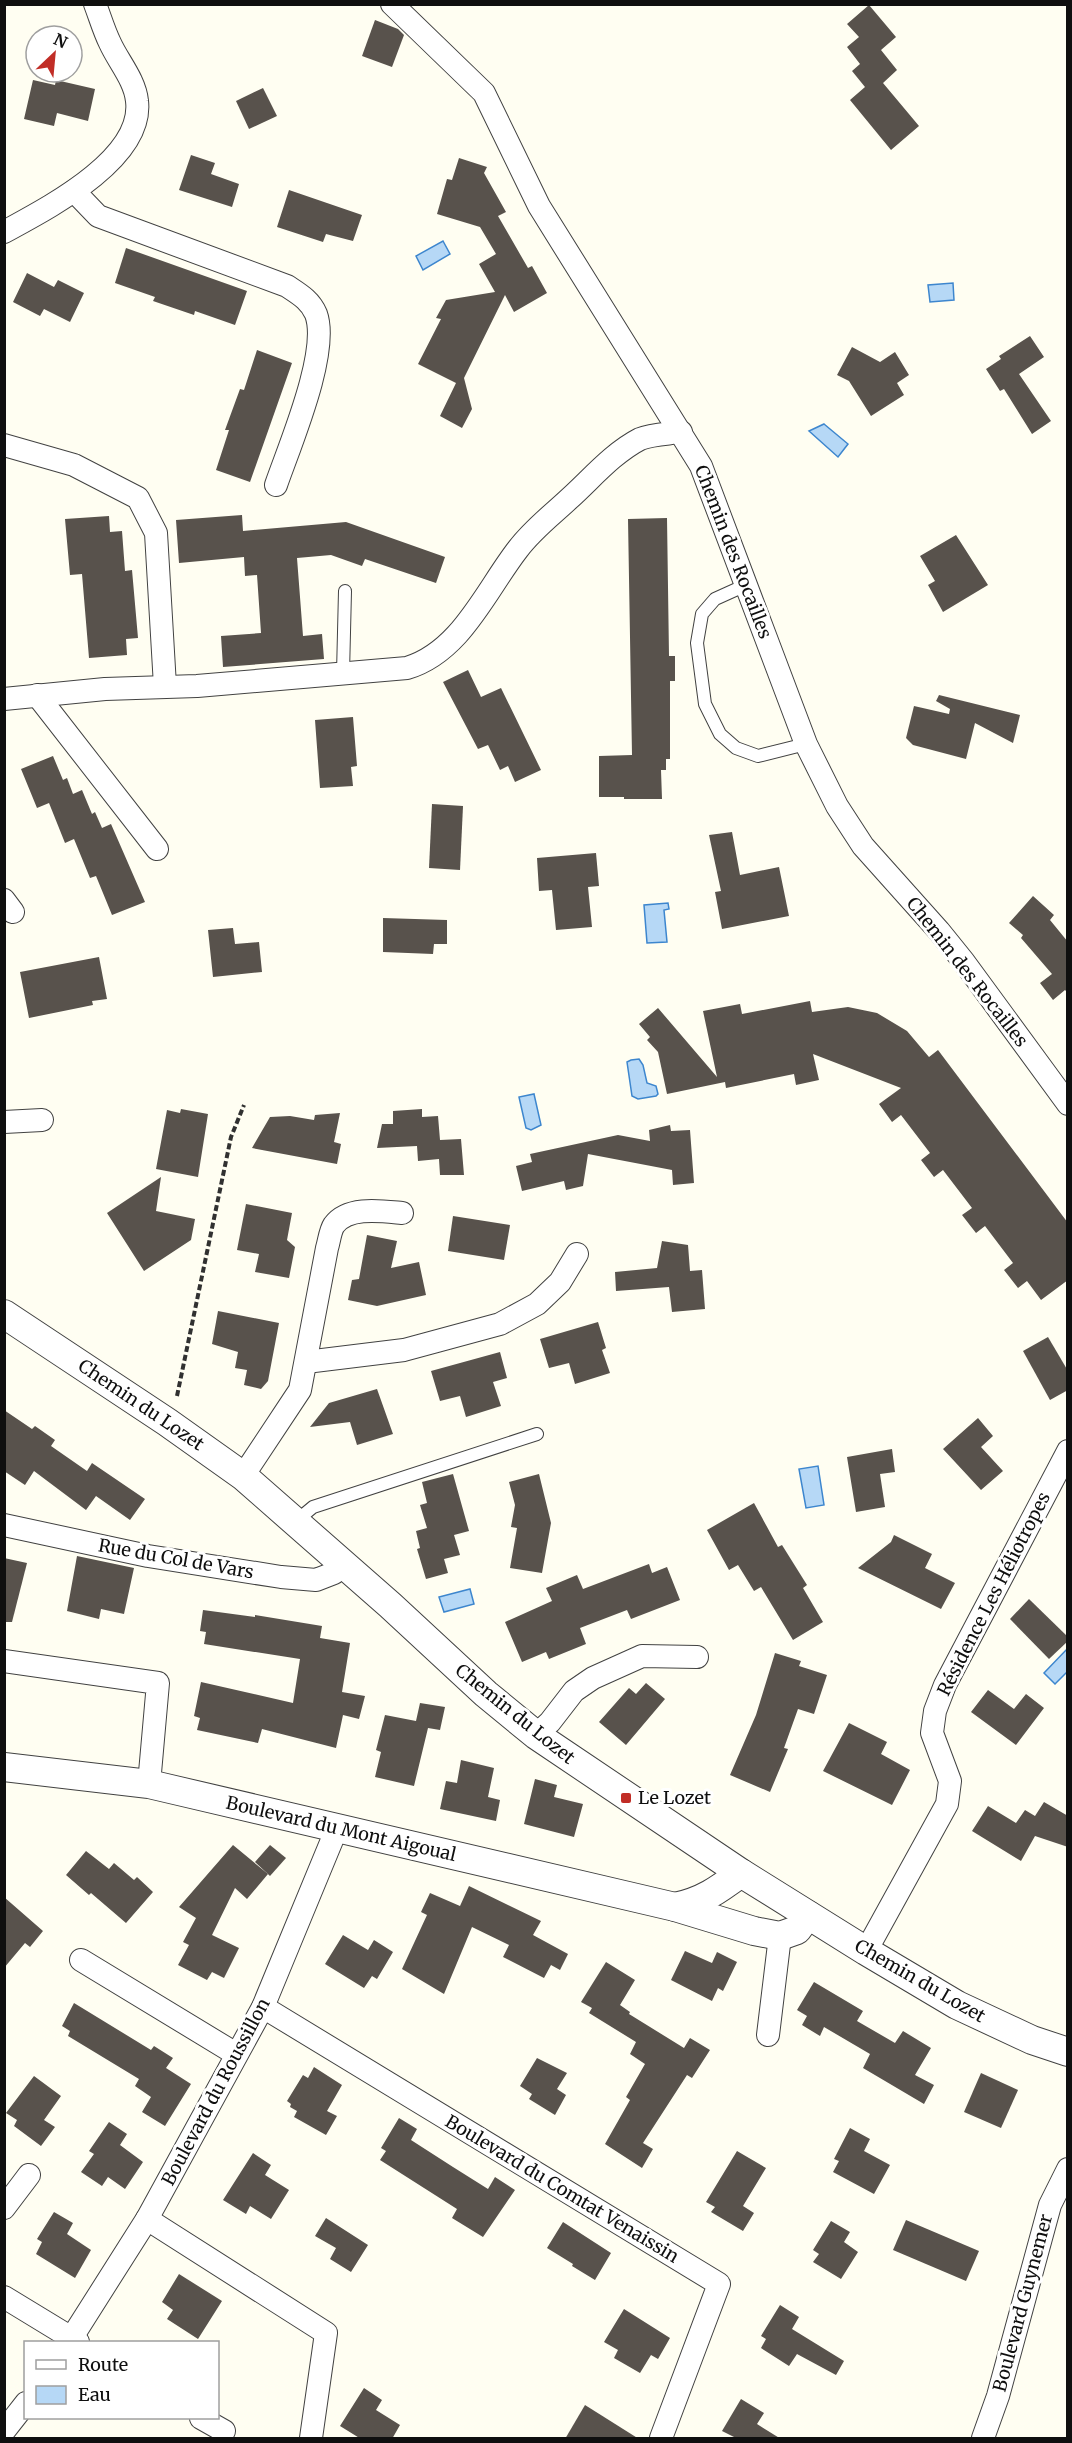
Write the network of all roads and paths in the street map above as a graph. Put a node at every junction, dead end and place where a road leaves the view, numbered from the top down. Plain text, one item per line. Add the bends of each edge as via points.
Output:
1 (95, 4) edge
2 (392, 4) edge
3 (74, 191) junction
4 (4, 232) edge
5 (681, 432) junction
6 (4, 446) edge
7 (276, 485) dead end
8 (746, 585) junction
9 (345, 591) dead end
10 (343, 673) junction
11 (165, 686) junction
12 (37, 695) junction
13 (4, 699) edge
14 (806, 744) junction
15 (158, 849) dead end
16 (1068, 1104) edge
17 (244, 1105) dead end
18 (42, 1120) dead end
19 (4, 1122) edge
20 (402, 1213) dead end
21 (577, 1254) dead end
22 (4, 1314) edge
23 (306, 1362) junction
24 (167, 1422) junction
25 (537, 1434) dead end
26 (1068, 1451) edge
27 (243, 1476) junction
28 (295, 1521) junction
29 (4, 1525) edge
30 (342, 1563) junction
31 (697, 1658) dead end
32 (4, 1660) edge
33 (536, 1735) junction
34 (4, 1767) edge
35 (149, 1784) junction
36 (337, 1828) junction
37 (741, 1873) junction
38 (675, 1907) junction
39 (808, 1915) junction
40 (780, 1936) junction
41 (866, 1951) junction
42 (81, 1960) dead end
43 (263, 2007) junction
44 (768, 2035) dead end
45 (1068, 2052) edge
46 (236, 2054) junction
47 (1068, 2169) edge
48 (28, 2175) dead end
49 (4, 2208) edge
50 (147, 2219) junction
51 (4, 2297) edge
52 (73, 2341) edge
53 (24, 2406) edge
54 (203, 2419) edge
55 (4, 2431) edge
56 (224, 2431) dead end
57 (311, 2439) edge
58 (661, 2439) edge
59 (983, 2439) edge

1 - 3 street via 109,42 133,86 136,121 120,152
2 - 5 street, Chemin des Rocailles via 484,93 539,206
3 - 4 street
3 - 7 street via 98,216 287,286 309,301 319,330 316,356 309,390
5 - 8 street, Chemin des Rocailles via 701,466
5 - 10 street via 642,439 616,456 540,524 443,648 407,668
6 - 11 street via 74,465 138,498 156,533
8 - 14 street, Chemin des Rocailles
8 - 14 lane via 715,599 702,614 697,643 705,704 720,734 736,748 758,756
9 - 10 lane
10 - 11 street
11 - 12 street
12 - 13 street
12 - 15 street
14 - 16 street, Chemin des Rocailles via 837,806 863,846 939,931
17 - 24 path via 231,1137 174,1407
18 - 19 street
20 - 23 street via 376,1210 347,1215 333,1226
21 - 23 street via 560,1282 537,1304 500,1324 404,1350
22 - 24 street, Chemin du Lozet
23 - 27 street via 295,1400
24 - 27 street, Chemin du Lozet
25 - 28 lane via 313,1507
26 - 41 street, Résidence Les Héliotropes via 945,1685 932,1733 950,1781 947,1804
27 - 28 street, Chemin du Lozet
28 - 30 street, Chemin du Lozet
29 - 30 street, Rue du Col de Vars via 148,1556 281,1577 316,1580 334,1573
30 - 33 street, Chemin du Lozet
31 - 33 street via 642,1656 593,1678 574,1691
32 - 35 street via 158,1683
33 - 37 street, Chemin du Lozet
34 - 35 street, Boulevard du Mont Aigoual
35 - 36 street, Boulevard du Mont Aigoual
36 - 38 street, Boulevard du Mont Aigoual
36 - 43 street, Boulevard du Roussillon
37 - 38 street, Boulevard du Mont Aigoual via 697,1902
37 - 39 street, Chemin du Lozet
38 - 40 street, Boulevard du Mont Aigoual
39 - 40 street via 797,1929
39 - 41 street, Chemin du Lozet
40 - 44 street
41 - 45 street, Chemin du Lozet via 957,2005
42 - 46 street
43 - 46 street, Boulevard du Roussillon
43 - 58 street, Boulevard du Comtat Venaissin via 719,2284
46 - 50 street, Boulevard du Roussillon
47 - 59 street, Boulevard Guynemer via 1050,2205
48 - 49 street
50 - 52 street, Boulevard du Roussillon
50 - 57 street via 326,2333
51 - 52 street
53 - 55 street
54 - 56 street

